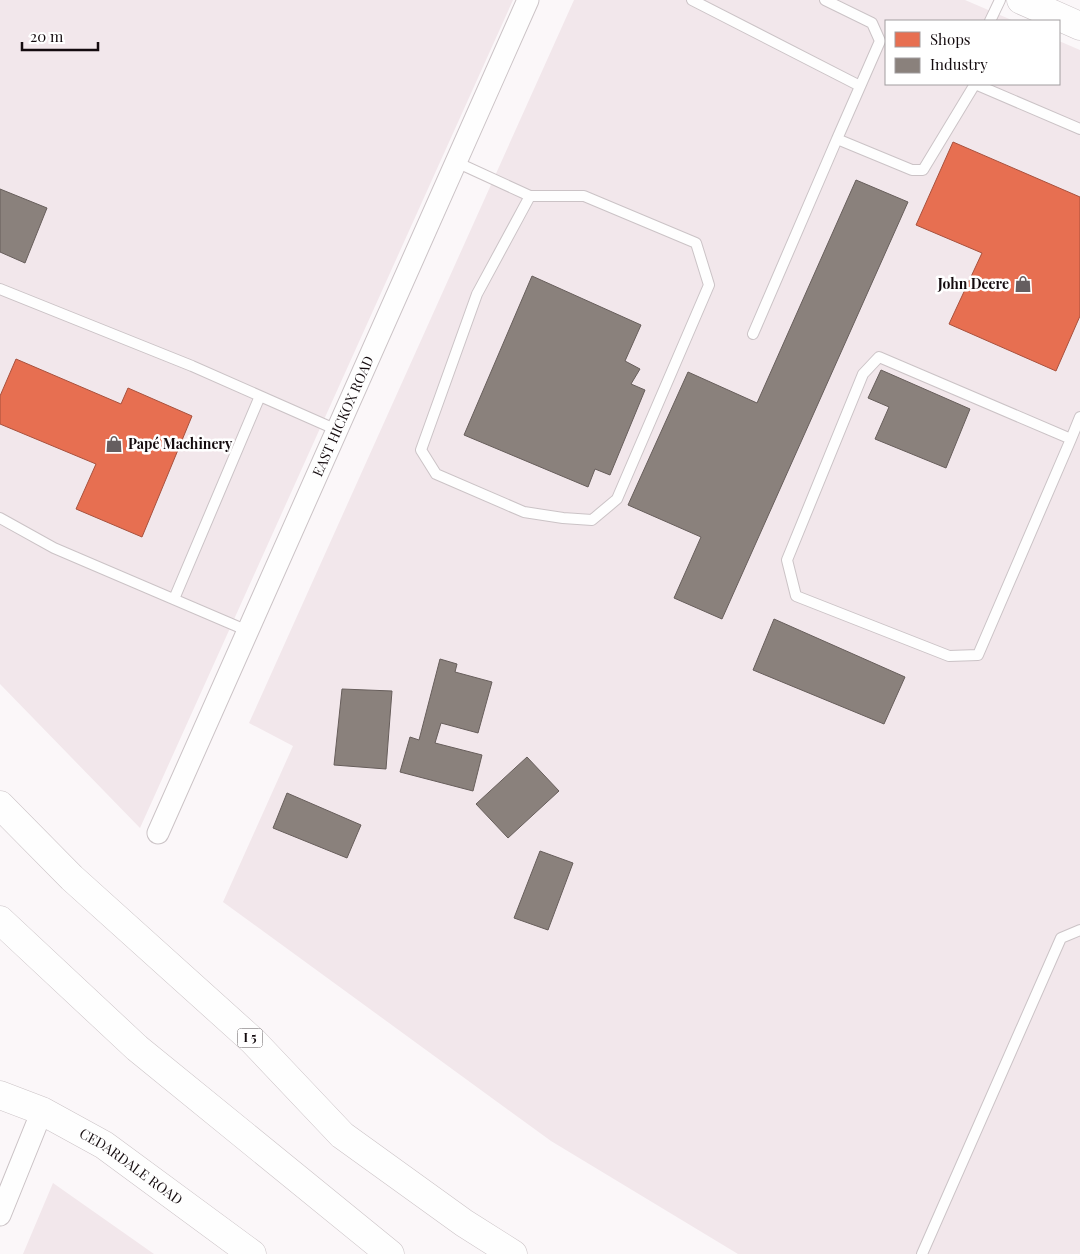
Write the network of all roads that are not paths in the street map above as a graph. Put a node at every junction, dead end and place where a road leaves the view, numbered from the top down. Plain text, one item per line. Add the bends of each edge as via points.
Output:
1 (528, 0) edge
2 (692, 0) edge
3 (825, 0) edge
4 (1000, 0) edge
5 (1021, 0) edge
6 (1054, 7) edge
7 (990, 20) edge
8 (1080, 26) edge
9 (974, 85) edge
10 (977, 85) edge
11 (860, 86) junction
12 (1080, 129) edge
13 (837, 138) junction
14 (456, 162) junction
15 (530, 196) junction
16 (0, 290) edge
17 (753, 334) dead end
18 (260, 396) junction
19 (1080, 417) edge
20 (337, 430) junction
21 (1071, 439) junction
22 (0, 518) edge
23 (174, 599) junction
24 (248, 631) junction
25 (0, 806) edge
26 (158, 833) dead end
27 (0, 920) edge
28 (1080, 930) edge
29 (0, 1095) edge
30 (42, 1112) junction
31 (0, 1215) edge
32 (252, 1254) edge
33 (390, 1254) edge
34 (513, 1254) edge
35 (922, 1254) edge

1 - 14 street, EAST HICKOX ROAD
2 - 11 lane
3 - 11 lane via 872,23 880,41
4 - 7 lane
5 - 6 main road
6 - 8 main road
9 - 13 lane via 923,170 912,170
10 - 12 lane
11 - 13 lane
13 - 17 lane
14 - 15 lane
14 - 20 street, EAST HICKOX ROAD
15 - 15 lane via 584,196 696,243 709,285 617,499 592,520 524,512 436,474 421,450 476,294
16 - 18 lane
18 - 20 lane
18 - 23 lane
19 - 21 lane
20 - 24 street, EAST HICKOX ROAD
21 - 21 lane via 978,654 949,656 796,596 787,560 863,374 879,357
22 - 23 lane via 54,548
23 - 24 lane
24 - 26 street, EAST HICKOX ROAD
25 - 34 main road, I 5 via 79,885 254,1041 342,1135 464,1223
27 - 33 main road via 137,1048
28 - 35 lane via 1061,938
29 - 30 main road, CEDARDALE ROAD
30 - 31 street
30 - 32 main road, CEDARDALE ROAD via 104,1145

